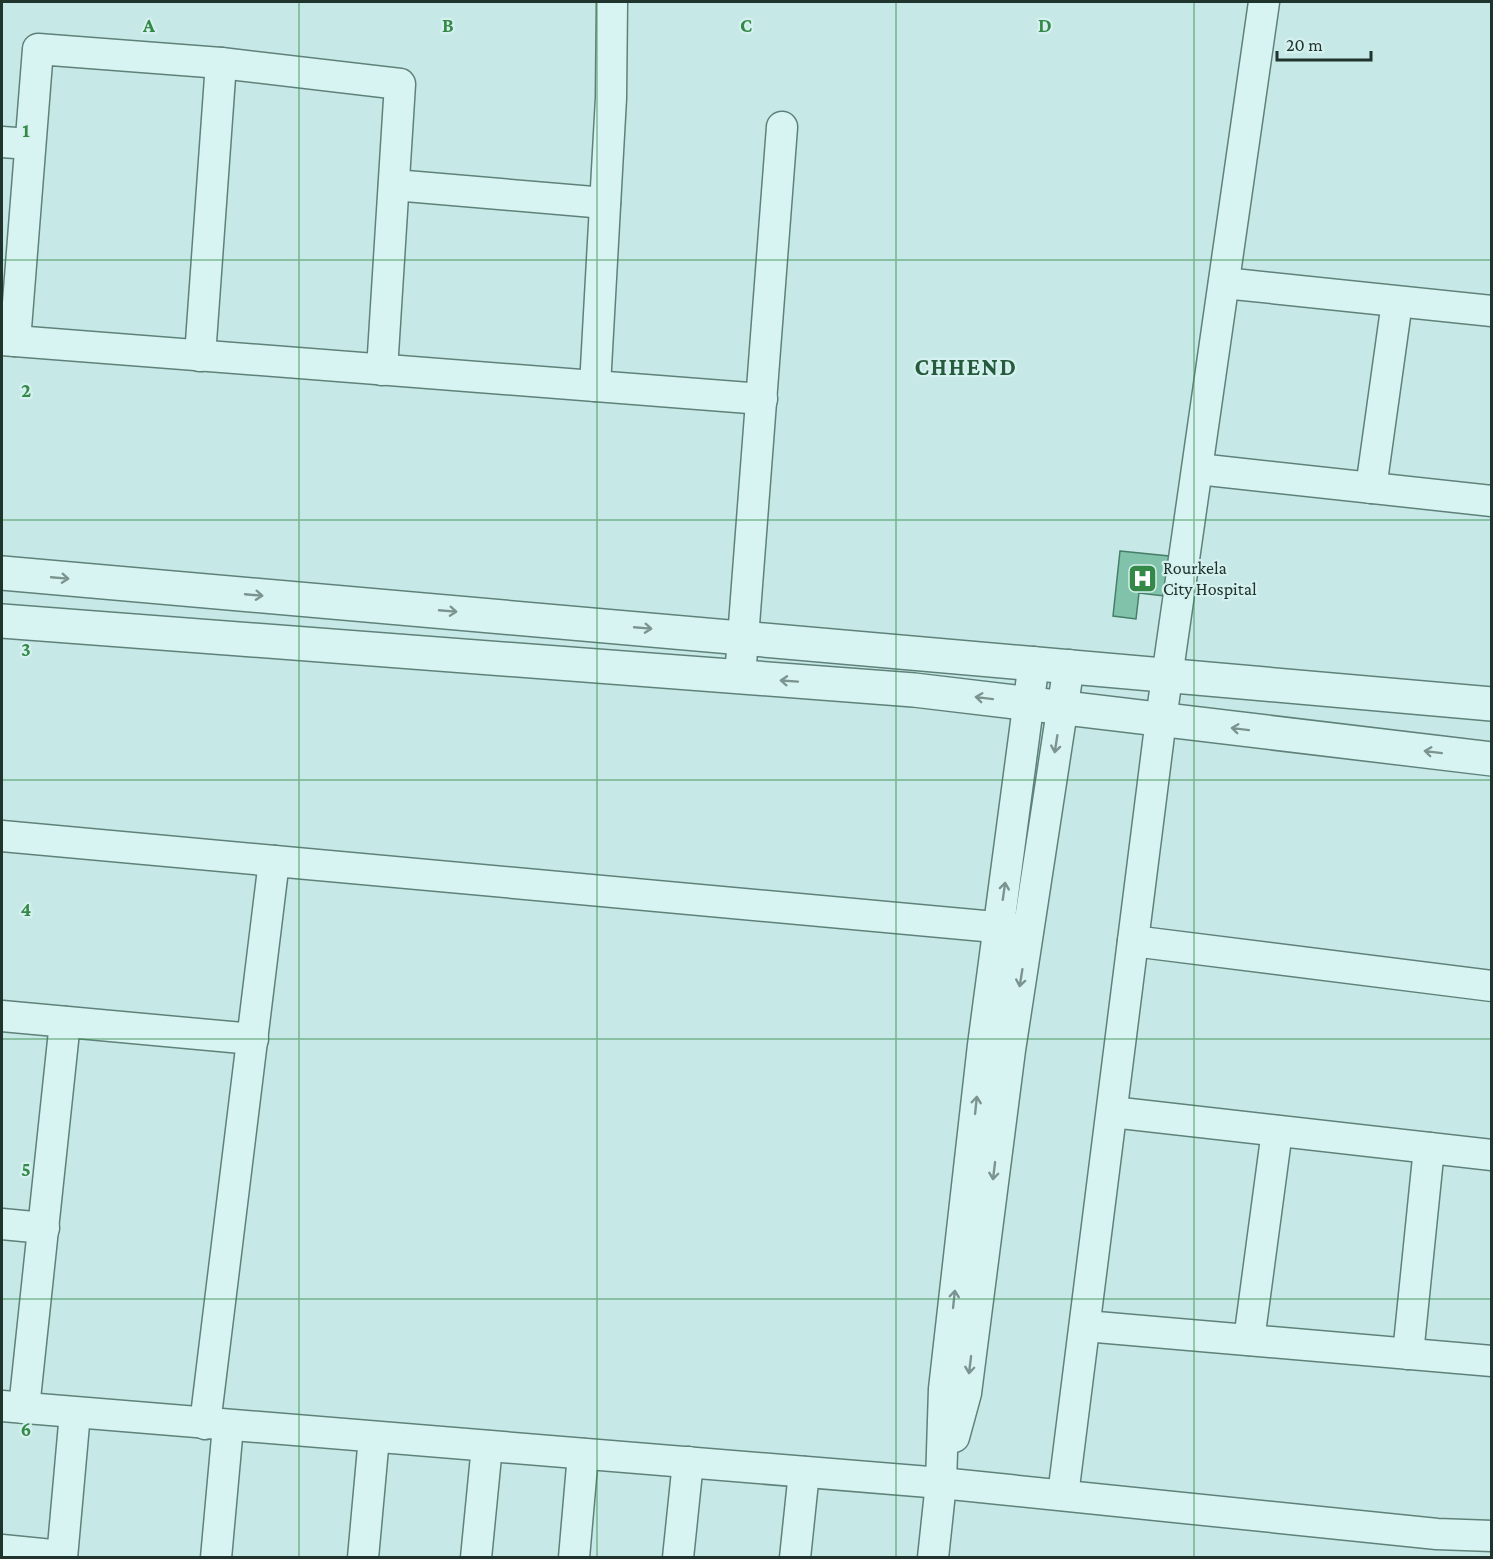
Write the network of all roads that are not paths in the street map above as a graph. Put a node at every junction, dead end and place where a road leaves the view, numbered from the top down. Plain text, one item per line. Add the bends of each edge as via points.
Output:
1 (612, 2) edge
2 (1264, 2) edge
3 (221, 63) junction
4 (782, 127) dead end
5 (16, 143) edge
6 (394, 185) junction
7 (605, 203) junction
8 (1224, 283) junction
9 (1397, 302) junction
10 (1491, 312) edge
11 (8, 341) edge
12 (200, 356) junction
13 (382, 370) junction
14 (595, 386) junction
15 (762, 399) junction
16 (1198, 469) junction
17 (1371, 488) junction
18 (1491, 501) edge
19 (2, 573) edge
20 (2, 621) edge
21 (744, 637) junction
22 (1034, 662) junction
23 (1069, 665) junction
24 (1168, 674) junction
25 (740, 677) junction
26 (1029, 704) junction
27 (1491, 704) edge
28 (1062, 708) junction
29 (1161, 719) junction
30 (1491, 759) edge
31 (2, 836) edge
32 (274, 861) junction
33 (1014, 929) junction
34 (1133, 941) junction
35 (1491, 986) edge
36 (2, 1016) edge
37 (65, 1022) junction
38 (253, 1040) junction
39 (1112, 1112) junction
40 (1277, 1131) junction
41 (1429, 1148) junction
42 (1491, 1155) edge
43 (2, 1224) edge
44 (44, 1228) junction
45 (1085, 1326) junction
46 (1250, 1340) junction
47 (1408, 1354) junction
48 (1491, 1361) edge
49 (13, 1407) edge
50 (75, 1413) junction
51 (217, 1425) junction
52 (374, 1437) junction
53 (487, 1446) junction
54 (583, 1454) junction
55 (688, 1462) junction
56 (804, 1472) junction
57 (941, 1483) junction
58 (1063, 1496) junction
59 (1491, 1536) edge
60 (2, 1551) edge
61 (62, 1557) edge
62 (216, 1557) edge
63 (363, 1557) edge
64 (476, 1557) edge
65 (574, 1557) edge
66 (678, 1557) edge
67 (795, 1557) edge
68 (933, 1557) edge

1 - 7 street
2 - 8 street
3 - 5 street via 38,49
3 - 6 street via 400,84
3 - 12 street
4 - 15 street
5 - 11 street
6 - 7 street
6 - 13 street
7 - 14 street
8 - 9 street
8 - 16 street
9 - 10 street
9 - 17 street
11 - 12 street
12 - 13 street
13 - 14 street
14 - 15 street
15 - 21 street
16 - 17 street
16 - 24 street
17 - 18 street
19 -> 21 street
20 - 25 street
21 - 22 street
21 - 25 street
22 - 23 street
22 - 26 street
23 - 24 street
23 - 28 street
24 - 27 street
24 - 29 street
26 -> 25 street via 914,690
26 - 28 street
33 -> 26 street
28 - 29 street
28 -> 33 street
30 -> 29 street
29 - 34 street
31 - 32 street
32 - 33 street
32 - 38 street
33 - 57 street via 966,1393
34 - 35 street
34 - 39 street
36 - 37 street
37 - 38 street
37 - 44 street
38 - 51 street
39 - 40 street
39 - 45 street
40 - 41 street
40 - 46 street
41 - 42 street
41 - 47 street
43 - 44 street
44 - 49 street
45 - 46 street
45 - 58 street
46 - 47 street
47 - 48 street
49 - 50 street
50 - 51 street
50 - 61 street
51 - 52 street
51 - 62 street
52 - 53 street
52 - 63 street
53 - 54 street
53 - 64 street
54 - 55 street
54 - 65 street
55 - 56 street
55 - 66 street
56 - 57 street
56 - 67 street
57 - 58 street
57 - 68 street
58 - 59 street via 1437,1534
60 - 61 street

